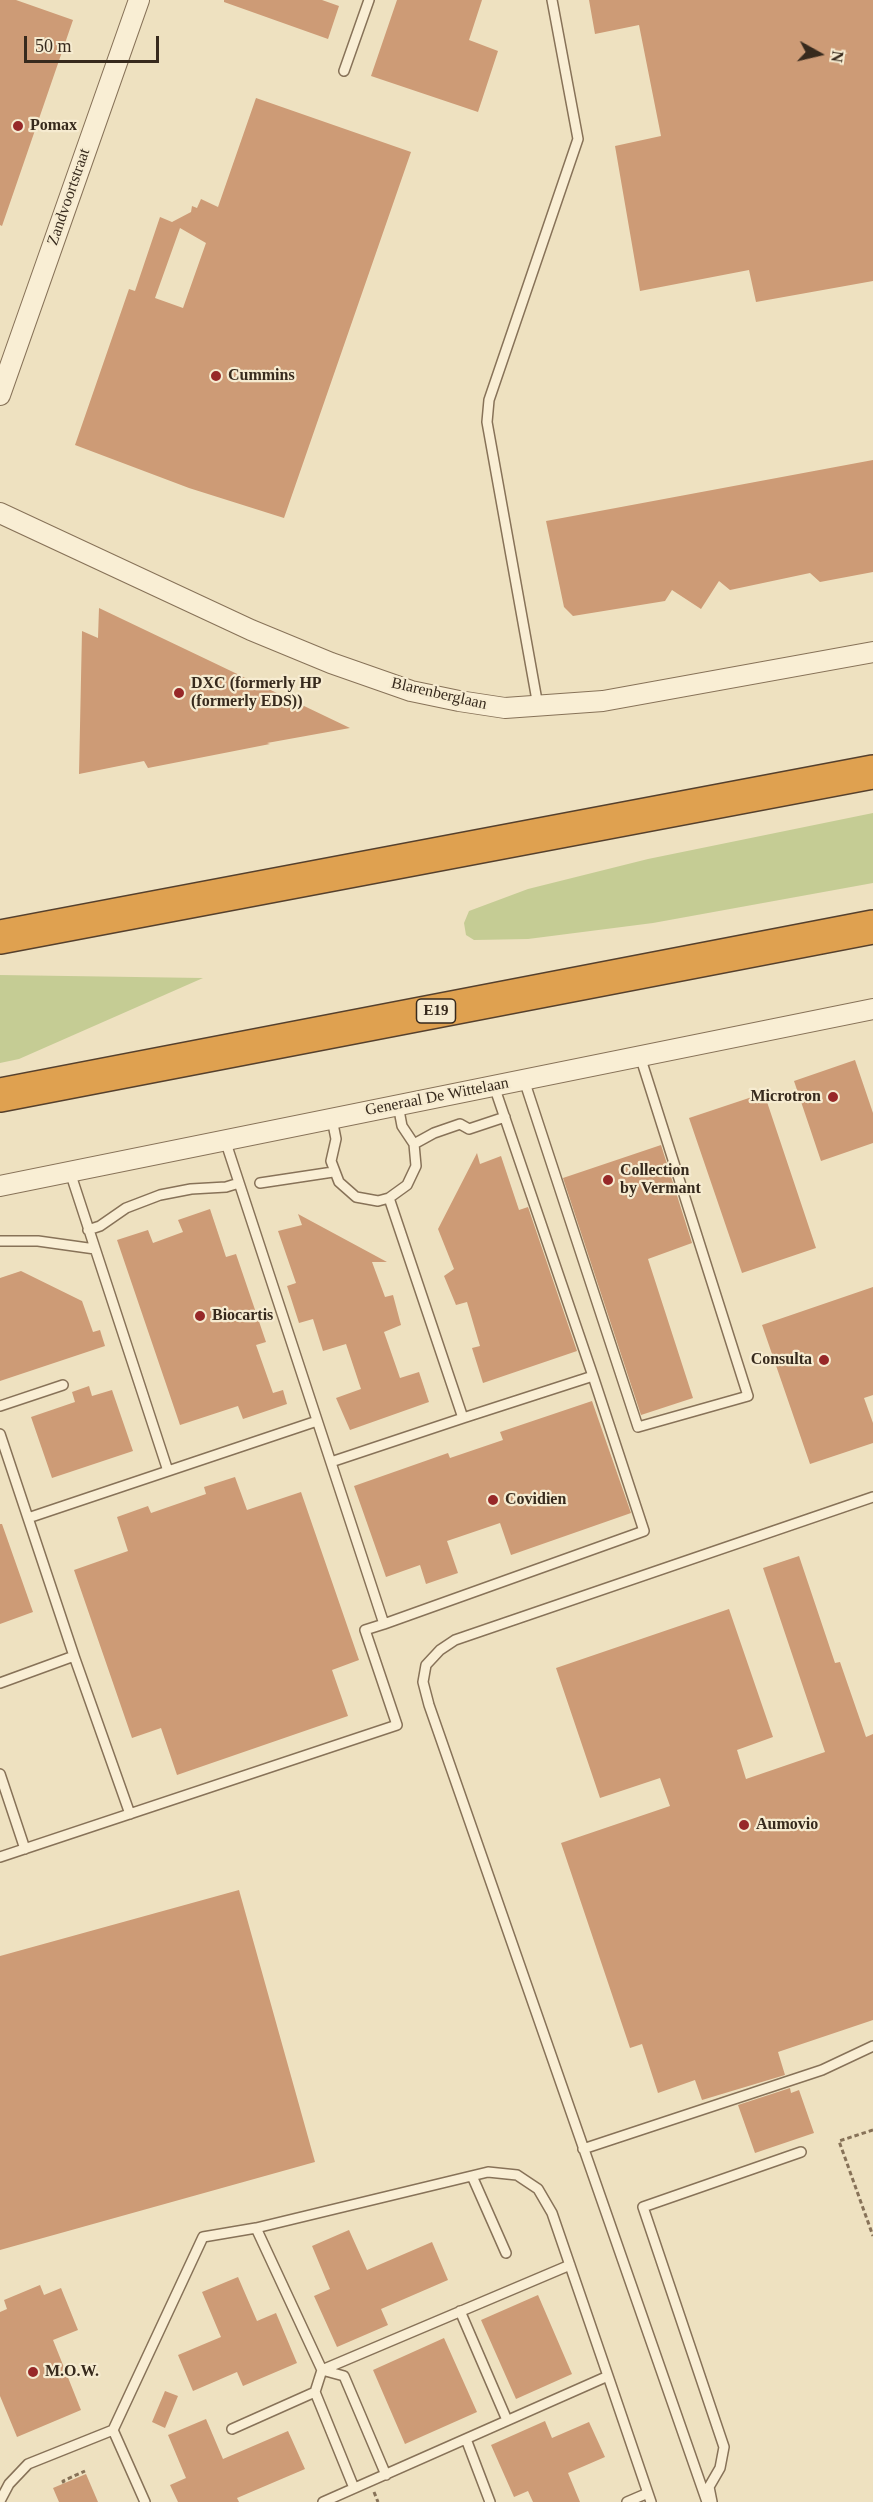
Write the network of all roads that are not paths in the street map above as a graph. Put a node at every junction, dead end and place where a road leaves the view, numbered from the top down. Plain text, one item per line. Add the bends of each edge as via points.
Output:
1 (139, 0) edge
2 (369, 0) edge
3 (552, 0) edge
4 (344, 71) dead end
5 (0, 395) edge
6 (0, 513) edge
7 (873, 652) edge
8 (538, 706) junction
9 (873, 772) edge
10 (873, 927) edge
11 (0, 937) edge
12 (873, 1009) edge
13 (640, 1056) junction
14 (524, 1080) junction
15 (494, 1086) junction
16 (0, 1095) edge
17 (398, 1105) junction
18 (505, 1117) junction
19 (332, 1119) junction
20 (225, 1140) junction
21 (414, 1144) junction
22 (70, 1172) junction
23 (333, 1172) junction
24 (239, 1183) junction
25 (260, 1183) dead end
26 (0, 1186) edge
27 (389, 1198) junction
28 (88, 1230) junction
29 (0, 1241) edge
30 (95, 1249) junction
31 (592, 1376) junction
32 (63, 1385) dead end
33 (0, 1406) edge
34 (463, 1418) junction
35 (317, 1421) junction
36 (0, 1434) edge
37 (331, 1462) junction
38 (168, 1471) junction
39 (873, 1497) edge
40 (28, 1518) junction
41 (384, 1624) junction
42 (74, 1656) junction
43 (0, 1683) edge
44 (0, 1774) edge
45 (130, 1814) junction
46 (25, 1849) junction
47 (0, 1857) edge
48 (873, 2046) edge
49 (583, 2149) junction
50 (801, 2152) dead end
51 (472, 2176) junction
52 (256, 2228) junction
53 (506, 2253) dead end
54 (570, 2265) junction
55 (460, 2311) junction
56 (322, 2370) junction
57 (608, 2376) junction
58 (315, 2392) junction
59 (507, 2420) junction
60 (232, 2429) dead end
61 (113, 2430) junction
62 (466, 2439) junction
63 (386, 2475) junction
64 (354, 2488) junction
65 (650, 2497) edge
66 (0, 2501) edge
67 (145, 2502) edge
68 (323, 2502) edge
69 (490, 2502) edge
70 (627, 2502) edge
71 (707, 2502) edge
72 (712, 2502) edge

1 - 5 street, Zandvoortstraat
2 - 4 lane
3 - 8 lane via 578,139 489,400 487,422
6 - 8 street, Blarenberglaan via 331,663 411,691 459,701 505,708
7 - 8 street, Blarenberglaan via 603,701
9 - 11 highway
10 - 16 highway, E19
12 - 13 street, Generaal De Wittelaan
13 - 14 street, Generaal De Wittelaan
13 - 14 lane via 748,1395 639,1427
14 - 15 street, Generaal De Wittelaan
15 - 17 street, Generaal De Wittelaan
15 - 18 lane
17 - 19 street, Generaal De Wittelaan
17 - 21 lane via 402,1126
18 - 21 lane via 469,1129 460,1124
18 - 31 lane
19 - 20 street, Generaal De Wittelaan
19 - 23 lane via 336,1139
20 - 22 street, Generaal De Wittelaan
20 - 24 lane
21 - 27 lane via 413,1176
22 - 26 street, Generaal De Wittelaan
22 - 28 lane
23 - 25 lane
23 - 27 lane via 346,1191 356,1197 378,1201
24 - 28 lane via 160,1195 126,1208
24 - 35 lane
27 - 34 lane
28 - 30 lane
29 - 30 lane via 38,1241
30 - 38 lane
31 - 34 lane
31 - 41 lane via 644,1531
32 - 33 lane
34 - 37 lane
35 - 37 lane
35 - 38 lane
36 - 40 lane
37 - 41 lane
38 - 40 lane
39 - 49 lane via 455,1640 426,1665 423,1682 429,1705
40 - 42 lane
41 - 45 lane via 365,1630 397,1725
42 - 43 lane
42 - 45 lane
44 - 46 lane
45 - 46 lane
46 - 47 lane
48 - 49 lane via 822,2070
49 - 71 lane
50 - 72 lane via 643,2207 724,2447 720,2468 710,2487
51 - 52 lane
51 - 53 lane
51 - 54 lane via 488,2172 517,2175 538,2189 552,2213
52 - 56 lane
52 - 61 lane via 203,2237
54 - 55 lane
54 - 57 lane
55 - 56 lane
55 - 59 lane
56 - 58 lane
56 - 63 lane via 344,2376
57 - 59 lane
57 - 65 lane
58 - 60 lane
58 - 64 lane
59 - 62 lane
61 - 66 lane via 28,2464 9,2484
61 - 67 lane
62 - 63 lane
62 - 69 lane
63 - 64 lane
64 - 68 lane
65 - 70 lane

